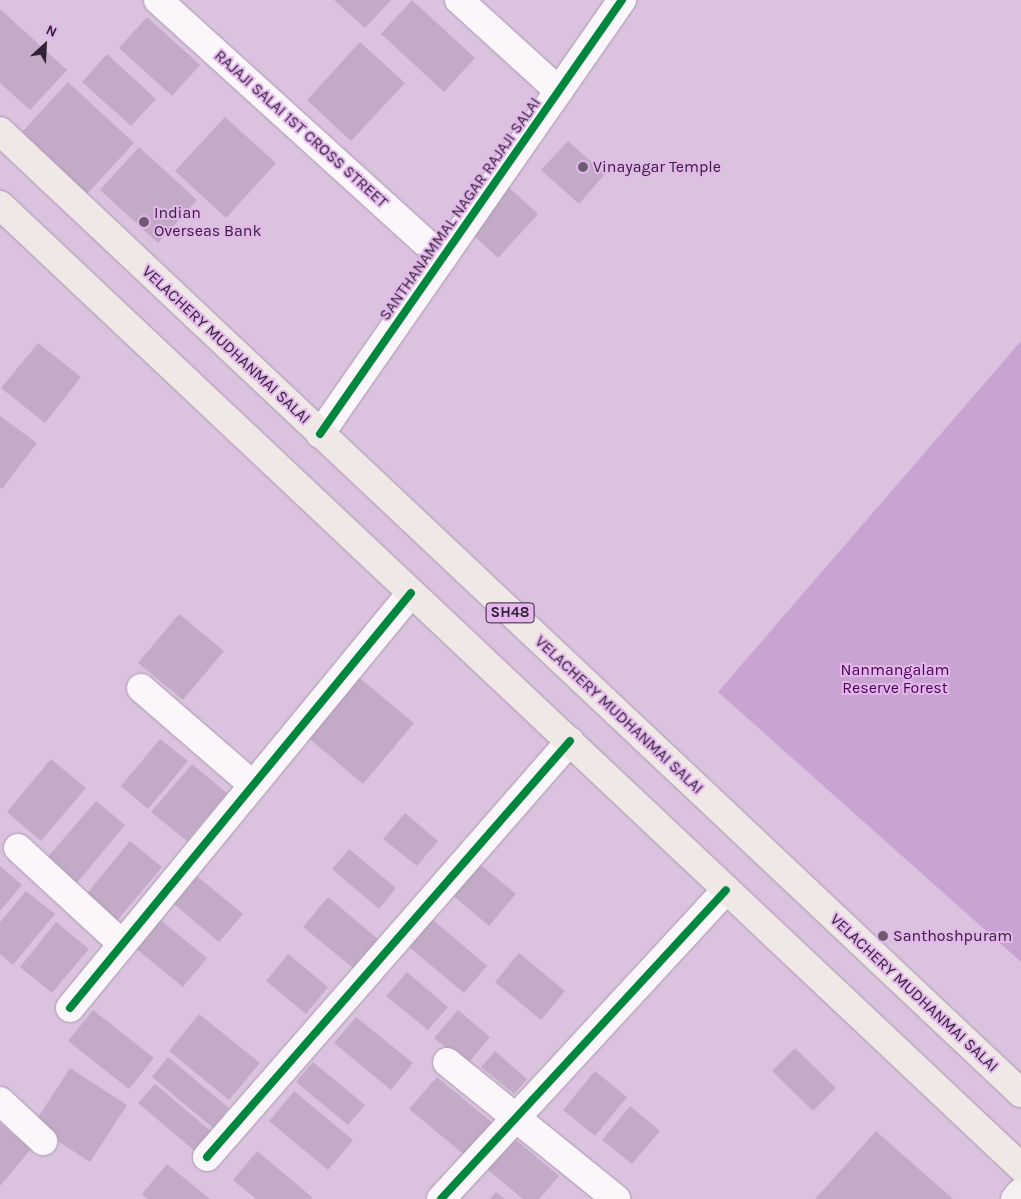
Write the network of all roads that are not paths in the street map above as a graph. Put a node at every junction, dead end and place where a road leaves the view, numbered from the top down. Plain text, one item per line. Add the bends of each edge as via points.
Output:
1 (158, 0) edge
2 (459, 0) edge
3 (622, 0) edge
4 (559, 91) junction
5 (0, 131) edge
6 (0, 205) edge
7 (443, 258) junction
8 (320, 434) junction
9 (411, 593) junction
10 (141, 688) dead end
11 (570, 741) junction
12 (253, 785) junction
13 (18, 848) dead end
14 (726, 890) junction
15 (122, 944) junction
16 (70, 1008) dead end
17 (447, 1062) dead end
18 (1021, 1094) edge
19 (0, 1100) edge
20 (515, 1118) junction
21 (43, 1142) dead end
22 (207, 1157) dead end
23 (1021, 1167) edge
24 (1021, 1192) edge
25 (442, 1199) edge
26 (616, 1199) edge
27 (1015, 1199) edge

1 - 7 street, RAJAJI SALAI 1ST CROSS STREET
2 - 4 street
3 - 4 street, SANTHANAMMAL NAGAR RAJAJI SALAI
4 - 7 street, SANTHANAMMAL NAGAR RAJAJI SALAI
5 - 8 main road, VELACHERY MUDHANMAI SALAI / SH48
6 - 9 main road
7 - 8 street, SANTHANAMMAL NAGAR RAJAJI SALAI
8 - 18 main road, VELACHERY MUDHANMAI SALAI / SH48
9 - 11 main road
9 - 12 street
10 - 12 street
11 - 14 main road
11 - 22 street
12 - 15 street
13 - 15 street
14 - 20 street
14 - 23 main road
15 - 16 street
17 - 20 street
19 - 21 street
20 - 25 street
20 - 26 street
24 - 27 street

